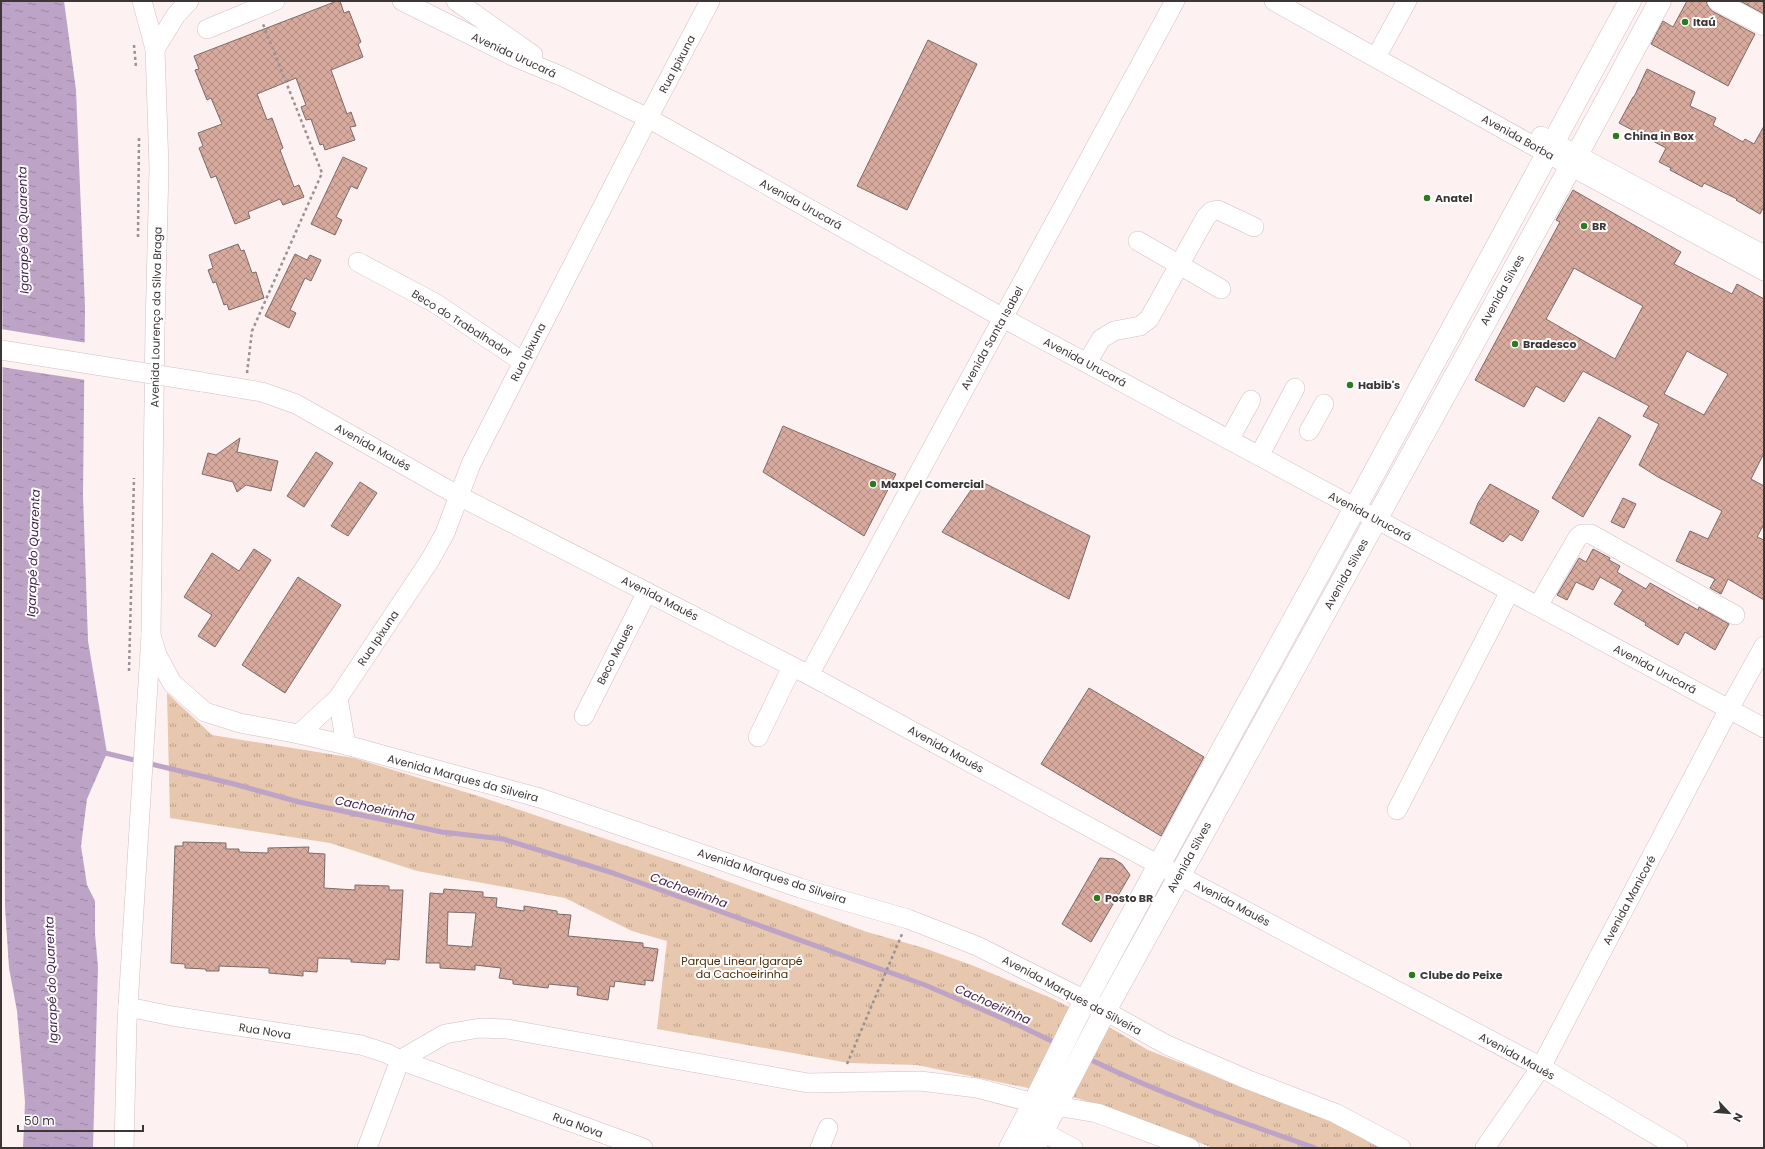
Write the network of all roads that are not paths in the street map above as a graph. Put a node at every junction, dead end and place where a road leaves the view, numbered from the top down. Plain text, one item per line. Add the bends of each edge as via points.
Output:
1 (142, 1) edge
2 (189, 1) edge
3 (275, 1) edge
4 (402, 1) edge
5 (456, 1) edge
6 (710, 1) edge
7 (1175, 1) edge
8 (1274, 1) edge
9 (1297, 1) edge
10 (1406, 1) edge
11 (1630, 1) edge
12 (1660, 1) edge
13 (1717, 1) edge
14 (255, 5) edge
15 (1764, 26) edge
16 (207, 29) dead end
17 (1381, 48) junction
18 (155, 49) junction
19 (561, 76) junction
20 (648, 118) junction
21 (1550, 147) junction
22 (1574, 160) junction
23 (1254, 227) dead end
24 (1138, 241) dead end
25 (1764, 255) edge
26 (358, 262) dead end
27 (1179, 265) junction
28 (1764, 271) edge
29 (1221, 289) dead end
30 (1003, 318) junction
31 (1, 350) edge
32 (524, 362) junction
33 (1087, 363) junction
34 (1295, 388) dead end
35 (1250, 400) dead end
36 (1324, 404) dead end
37 (1309, 432) dead end
38 (1229, 440) junction
39 (1259, 456) junction
40 (459, 496) junction
41 (1355, 508) junction
42 (1376, 518) junction
43 (1510, 591) junction
44 (647, 592) junction
45 (1538, 606) junction
46 (1735, 615) dead end
47 (151, 635) junction
48 (1764, 646) edge
49 (800, 671) junction
50 (338, 698) junction
51 (1728, 709) junction
52 (584, 716) dead end
53 (1764, 728) edge
54 (299, 734) junction
55 (758, 737) dead end
56 (346, 745) junction
57 (1397, 810) dead end
58 (1159, 865) junction
59 (1179, 875) junction
60 (128, 1007) junction
61 (1092, 1013) junction
62 (400, 1060) junction
63 (1541, 1067) junction
64 (1047, 1099) junction
65 (828, 1128) dead end
66 (1039, 1140) edge
67 (124, 1148) edge
68 (366, 1148) edge
69 (643, 1148) edge
70 (820, 1148) edge
71 (1010, 1148) edge
72 (1073, 1148) edge
73 (1190, 1148) edge
74 (1401, 1148) edge
75 (1485, 1148) edge
76 (1678, 1148) edge

1 - 18 street, Avenida Lourenço da Silva Braga
2 - 18 street via 176,15
3 - 14 street
4 - 19 street, Avenida Urucará via 517,58
5 - 19 street
6 - 20 street, Rua Ipixuna
7 - 30 street, Avenida Santa Isabel
8 - 21 street, Avenida Borba
9 - 17 street, Avenida Borba
10 - 17 street
11 - 21 main road, Avenida Silves
12 - 22 main road, Avenida Silves
13 - 15 street
14 - 16 street
17 - 21 street, Avenida Borba
18 - 47 street, Avenida Lourenço da Silva Braga via 159,168
19 - 20 street, Avenida Urucará
20 - 30 street, Avenida Urucará
20 - 32 street, Rua Ipixuna
21 - 22 street, Avenida Borba
21 - 41 main road, Avenida Silves
22 - 25 street, Avenida Borba
22 - 28 street, Avenida Borba
22 - 42 main road, Avenida Silves
23 - 27 street via 1218,210 1212,211
24 - 27 street
26 - 32 street, Beco do Trabalhador via 435,303
27 - 29 street
27 - 33 street via 1149,319 1140,326 1114,331 1101,339
30 - 33 street, Avenida Urucará
30 - 49 street, Avenida Santa Isabel
31 - 40 street, Avenida Maués, bridge via 262,392 296,404
32 - 40 street, Rua Ipixuna via 471,464
33 - 38 street, Avenida Urucará
34 - 39 street
35 - 38 street
36 - 37 street
38 - 39 street, Avenida Urucará
39 - 41 street, Avenida Urucará
40 - 44 street, Avenida Maués
40 - 50 street, Rua Ipixuna via 445,533 430,560
41 - 42 street, Avenida Urucará
41 - 58 main road, Avenida Silves
42 - 43 street, Avenida Urucará
42 - 59 main road, Avenida Silves
43 - 45 street, Avenida Urucará
43 - 57 street
44 - 49 street, Avenida Maués
44 - 52 street, Beco Maues
45 - 46 street via 1578,537 1582,534 1591,534
45 - 51 street, Avenida Urucará
47 - 54 street, Avenida Marques da Silveira via 157,655 172,682 204,712 240,723
47 - 60 street
48 - 51 street, Avenida Manicoré
49 - 55 street, Avenida Santa Isabel
49 - 58 street, Avenida Maués
50 - 54 street, Rua Ipixuna
50 - 56 street
51 - 53 street, Avenida Urucará
51 - 63 street, Avenida Manicoré
54 - 56 street, Avenida Marques da Silveira
56 - 61 street, Avenida Marques da Silveira via 540,798 800,888 908,919 977,946
58 - 59 street, Avenida Maués
58 - 61 main road, Avenida Silves
59 - 61 main road, Avenida Silves
59 - 63 street, Avenida Maués
60 - 62 street, Rua Nova via 362,1045
60 - 67 street
61 - 64 main road, Avenida Silves
61 - 74 street, Avenida Marques da Silveira via 1225,1070 1335,1113
62 - 64 street via 445,1034 480,1028 507,1029 808,1082 920,1082
62 - 68 street
62 - 69 street, Rua Nova
63 - 75 street, Avenida Manicoré
63 - 76 street, Avenida Maués
64 - 66 main road, Avenida Silves
64 - 71 main road, Avenida Silves
64 - 73 street via 1097,1113
65 - 70 street
66 - 72 street

